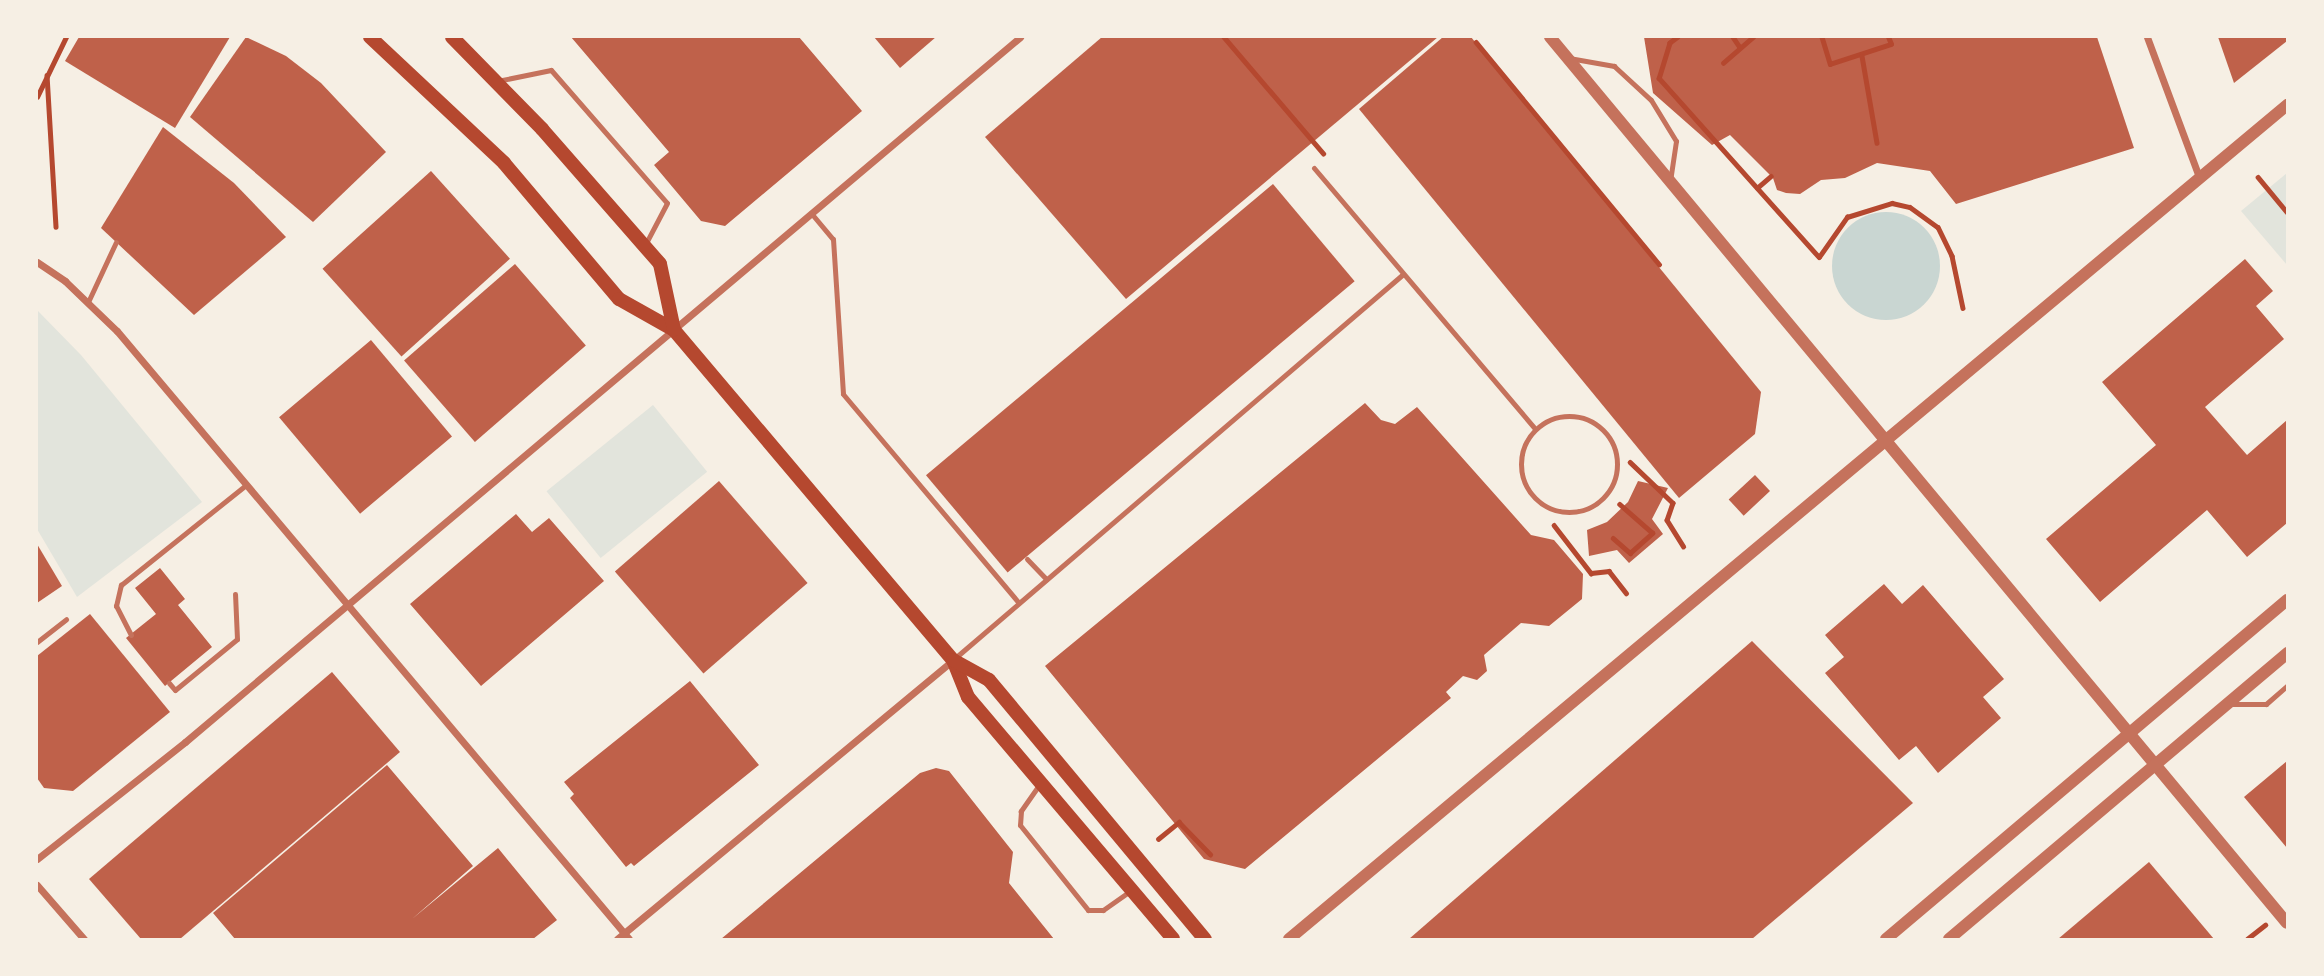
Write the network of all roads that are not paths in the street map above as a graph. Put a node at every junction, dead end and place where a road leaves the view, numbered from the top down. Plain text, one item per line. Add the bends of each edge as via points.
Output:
1 (370, 37) edge
2 (452, 37) edge
3 (1020, 37) edge
4 (1550, 37) edge
5 (2147, 37) edge
6 (1568, 58) junction
7 (497, 81) junction
8 (2287, 105) edge
9 (1314, 168) dead end
10 (2199, 177) junction
11 (1670, 181) junction
12 (811, 213) junction
13 (116, 242) dead end
14 (645, 246) junction
15 (37, 262) edge
16 (1402, 275) junction
17 (88, 302) junction
18 (674, 330) junction
19 (1535, 429) junction
20 (1885, 440) junction
21 (246, 485) junction
22 (1027, 559) dead end
23 (1045, 579) junction
24 (235, 594) dead end
25 (2287, 600) edge
26 (1018, 602) junction
27 (348, 605) junction
28 (66, 619) dead end
29 (131, 635) dead end
30 (37, 642) edge
31 (2287, 653) edge
32 (953, 660) junction
33 (169, 683) dead end
34 (2287, 687) edge
35 (2225, 704) junction
36 (2129, 733) junction
37 (2154, 763) junction
38 (1041, 782) junction
39 (37, 859) edge
40 (37, 885) edge
41 (1131, 890) junction
42 (2286, 920) edge
43 (624, 937) edge
44 (84, 939) edge
45 (1173, 939) edge
46 (1205, 939) edge
47 (1289, 939) edge
48 (1886, 939) edge
49 (1950, 939) edge

1 - 18 main road via 503,163 619,299
2 - 7 main road
3 - 12 street
4 - 6 street
5 - 10 street
6 - 11 street
6 - 11 lane via 1614,66 1651,100 1676,141
7 - 14 main road
7 - 14 lane via 551,70 667,204
8 - 10 street
9 - 16 lane
10 - 20 street
11 - 20 street
12 - 18 street
12 - 26 lane via 832,239 843,394
13 - 17 lane
14 - 18 main road via 660,264
15 - 17 street
16 - 19 lane
16 - 23 lane
17 - 21 street
18 - 27 street
18 - 32 main road
19 - 19 lane via 1522,452 1522,473 1539,502 1564,511 1590,507 1601,499 1615,477 1616,464 1615,451 1600,428 1574,416 1554,418
20 - 36 street
20 - 47 street
21 - 27 street
21 - 29 lane via 121,585 116,606
22 - 23 lane
23 - 26 lane
24 - 33 lane via 237,639 175,690
25 - 36 street
26 - 32 lane
27 - 39 street
27 - 43 street
28 - 30 lane
31 - 35 street
32 - 38 main road via 968,697
32 - 43 street
32 - 46 main road via 989,680
34 - 35 lane via 2266,704
35 - 37 street
36 - 37 street
36 - 48 street
37 - 42 street
37 - 49 street
38 - 41 main road
38 - 41 lane via 1021,811 1020,825 1088,911 1103,910
40 - 44 street
41 - 45 main road

